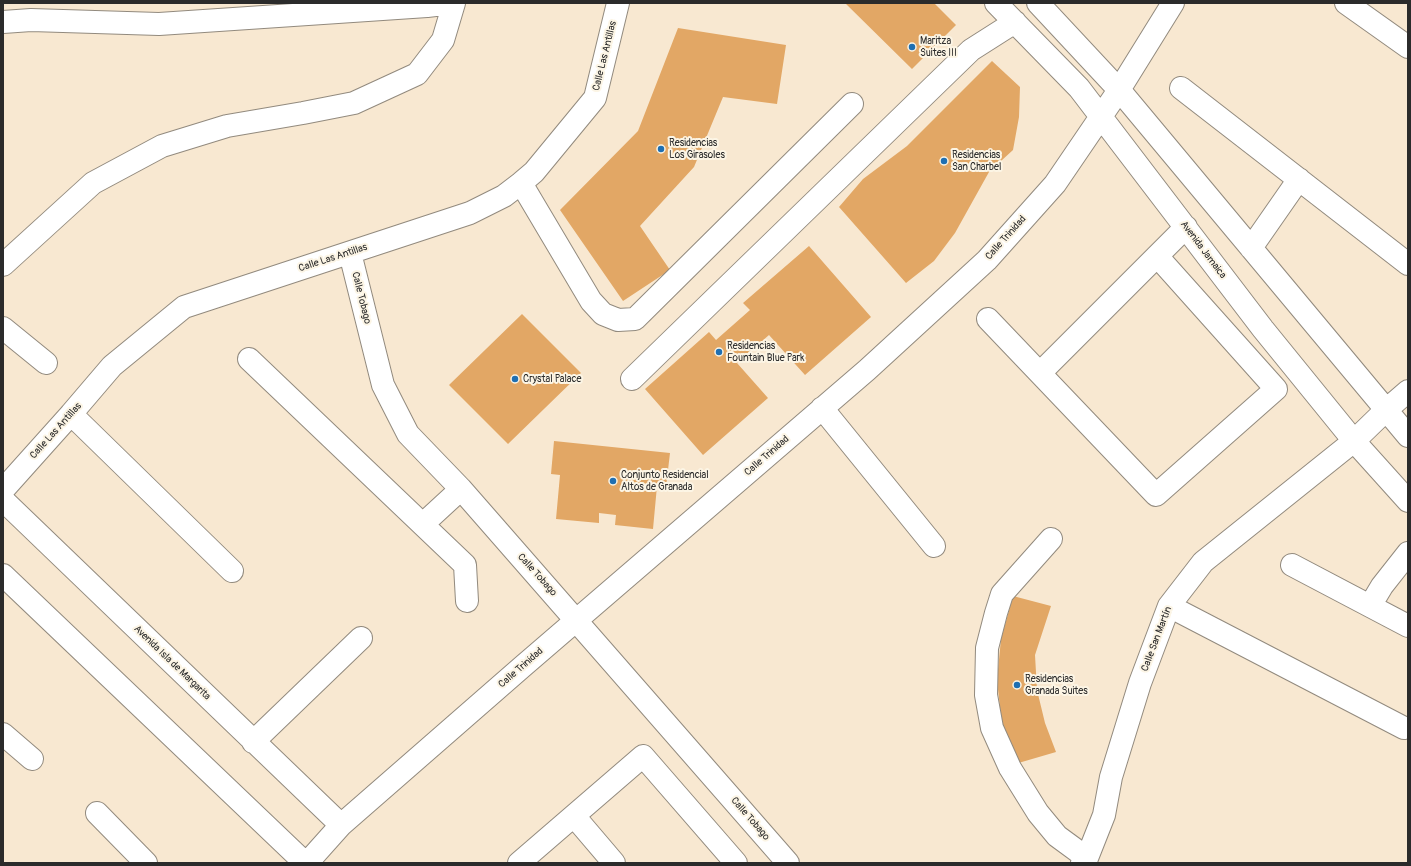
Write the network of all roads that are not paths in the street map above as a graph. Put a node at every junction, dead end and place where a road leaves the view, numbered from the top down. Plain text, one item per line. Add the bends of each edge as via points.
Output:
1 (453, 3) edge
2 (618, 3) edge
3 (996, 3) edge
4 (1038, 3) edge
5 (1173, 3) edge
6 (1346, 3) edge
7 (3, 22) edge
8 (1015, 22) junction
9 (1408, 47) edge
10 (1181, 88) dead end
11 (1119, 90) junction
12 (852, 104) dead end
13 (1100, 116) junction
14 (1298, 179) junction
15 (521, 183) junction
16 (1186, 227) junction
17 (1251, 248) junction
18 (350, 252) junction
19 (1157, 256) junction
20 (1408, 264) edge
21 (3, 265) edge
22 (988, 319) dead end
23 (3, 328) edge
24 (249, 359) dead end
25 (46, 363) dead end
26 (1040, 373) junction
27 (632, 379) dead end
28 (1408, 391) edge
29 (822, 408) junction
30 (1386, 410) junction
31 (71, 414) junction
32 (1408, 436) edge
33 (1354, 441) junction
34 (461, 489) junction
35 (3, 490) edge
36 (3, 500) edge
37 (1408, 501) edge
38 (423, 524) junction
39 (1050, 539) dead end
40 (934, 546) dead end
41 (1408, 553) edge
42 (1292, 565) dead end
43 (232, 571) dead end
44 (3, 575) edge
45 (467, 601) dead end
46 (1169, 606) junction
47 (1370, 606) junction
48 (577, 620) junction
49 (1408, 626) edge
50 (361, 638) dead end
51 (1404, 728) dead end
52 (3, 734) edge
53 (254, 742) junction
54 (32, 759) dead end
55 (97, 813) dead end
56 (574, 816) junction
57 (341, 825) junction
58 (1085, 860) edge
59 (146, 863) edge
60 (306, 863) edge
61 (519, 863) edge
62 (614, 863) edge
63 (736, 863) edge
64 (788, 863) edge

1 - 7 street via 159,24 31,20
1 - 21 street via 443,40 417,74 354,103 228,126 162,146 93,183
2 - 15 street, Calle Las Antillas via 595,98 534,172
3 - 8 street, Avenida Jamaica
4 - 11 street
5 - 11 street, Calle Trinidad
6 - 9 street
8 - 13 street, Avenida Jamaica via 1079,88
8 - 27 street via 971,50
10 - 14 street
11 - 13 street, Calle Trinidad
11 - 17 street
12 - 15 street via 635,319 618,320 603,314 591,301
13 - 16 street, Avenida Jamaica
13 - 29 street, Calle Trinidad via 1055,184 987,260
14 - 17 street
14 - 20 street
15 - 18 street, Calle Las Antillas via 504,196 470,213
16 - 19 street
16 - 33 street, Avenida Jamaica via 1263,329
17 - 30 street
18 - 31 street, Calle Las Antillas via 184,307 112,366
18 - 34 street, Calle Tobago via 383,385 408,434
19 - 26 street
19 - 26 street via 1276,389 1156,495
22 - 26 street
23 - 25 street
24 - 38 street
28 - 30 street, Calle San Martín
29 - 40 street
29 - 48 street, Calle Trinidad
30 - 32 street
30 - 33 street, Calle San Martín
31 - 35 street, Calle Las Antillas
31 - 43 street
33 - 37 street, Avenida Jamaica
33 - 46 street, Calle San Martín via 1203,562
34 - 38 street
34 - 48 street, Calle Tobago
36 - 53 street, Avenida Isla de Margarita
38 - 45 street via 465,565
39 - 58 street via 1002,594 987,648 986,695 992,728 1010,768 1038,813 1057,836
41 - 47 street
42 - 47 street
44 - 60 street
46 - 51 street
46 - 58 street, Calle San Martín via 1140,683 1111,777 1104,815
47 - 49 street
48 - 57 street, Calle Trinidad
48 - 64 street, Calle Tobago
50 - 53 street
52 - 54 street
53 - 57 street, Avenida Isla de Margarita
55 - 59 street
56 - 61 street
56 - 62 street
56 - 63 street via 643,756
57 - 60 street, Calle Trinidad

